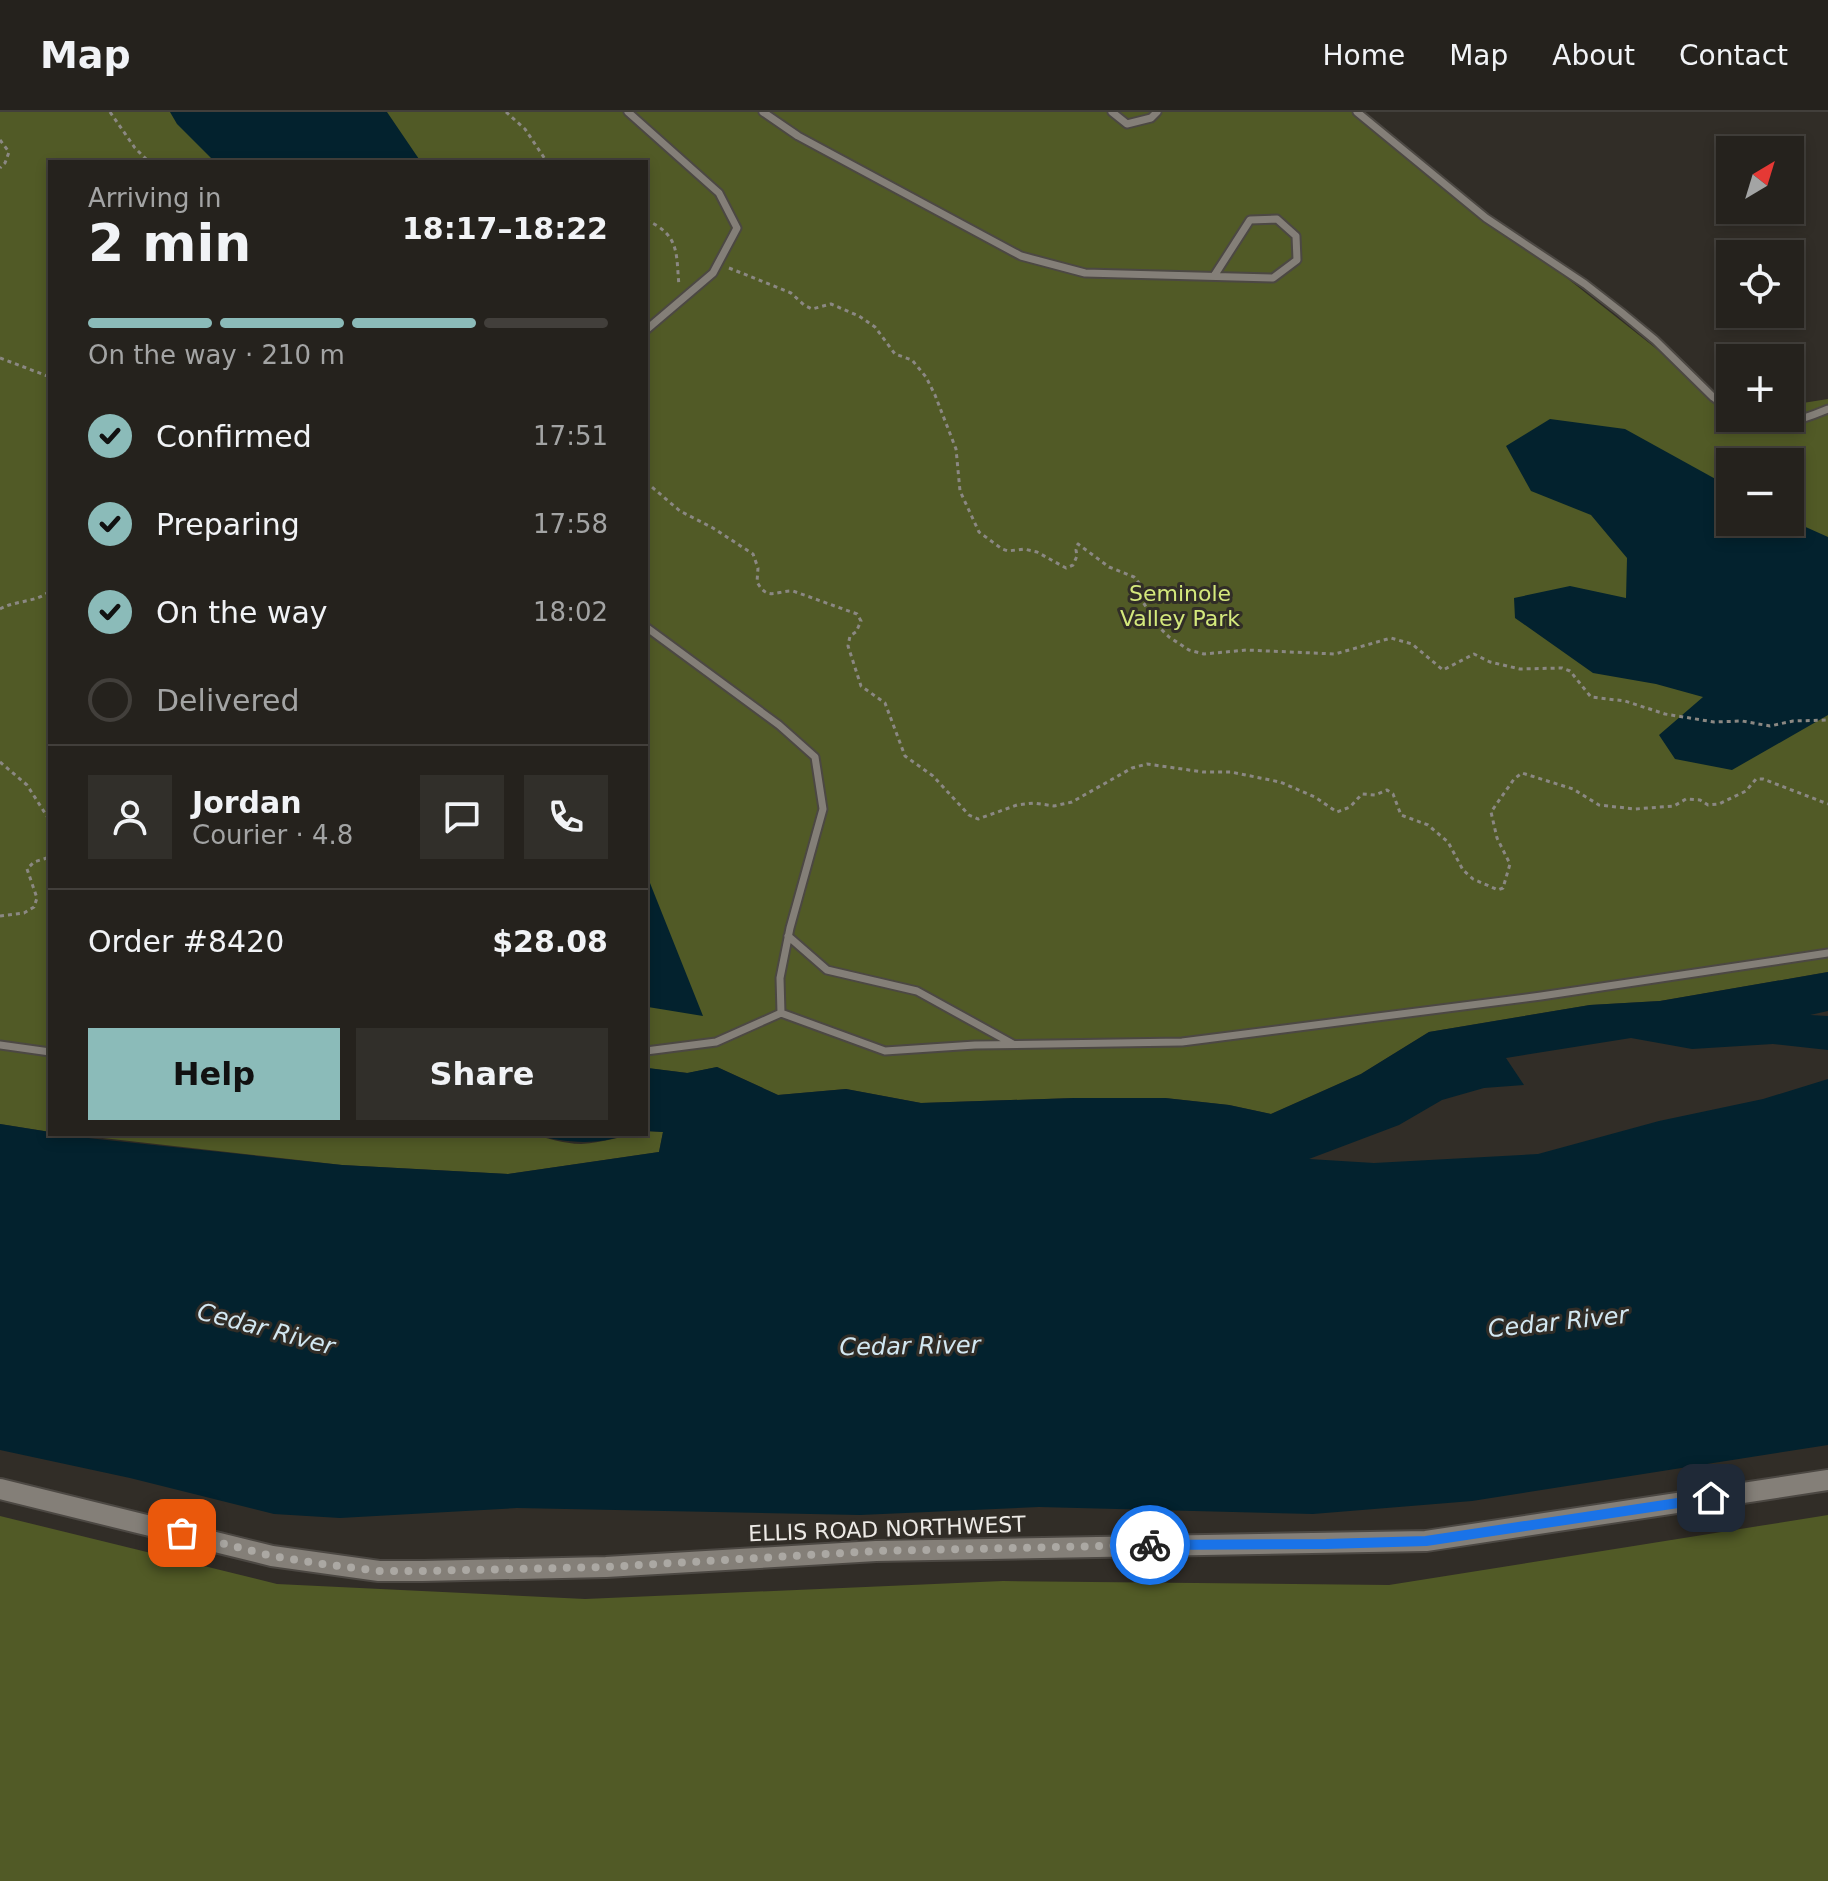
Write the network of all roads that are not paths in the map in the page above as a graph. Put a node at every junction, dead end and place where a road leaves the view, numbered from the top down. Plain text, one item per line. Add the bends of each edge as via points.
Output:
1 (628, 112) edge
2 (763, 112) edge
3 (1112, 112) edge
4 (1157, 112) edge
5 (1357, 112) edge
6 (1214, 276) junction
7 (648, 328) edge
8 (1716, 399) edge
9 (1828, 409) edge
10 (1804, 418) edge
11 (648, 628) edge
12 (788, 936) junction
13 (1828, 953) edge
14 (781, 1013) junction
15 (0, 1045) edge
16 (1014, 1045) junction
17 (648, 1051) edge
18 (48, 1052) edge
19 (1828, 1480) edge
20 (0, 1489) edge

1 - 7 lane via 719,193 737,228 713,273
2 - 6 lane via 1021,256 1085,273
3 - 4 lane via 1127,124
5 - 8 lane via 1486,218 1621,312
6 - 6 lane via 1250,220 1277,219 1296,236 1297,260 1273,278
9 - 10 lane
11 - 12 lane via 815,757 823,809
12 - 14 lane via 780,978
12 - 16 lane via 827,970 917,991
13 - 16 lane via 1182,1042
14 - 16 lane via 885,1051
14 - 17 lane via 716,1042
15 - 18 lane
19 - 20 street, ELLIS ROAD NORTHWEST via 1426,1541 907,1550 423,1571 379,1571 272,1556

